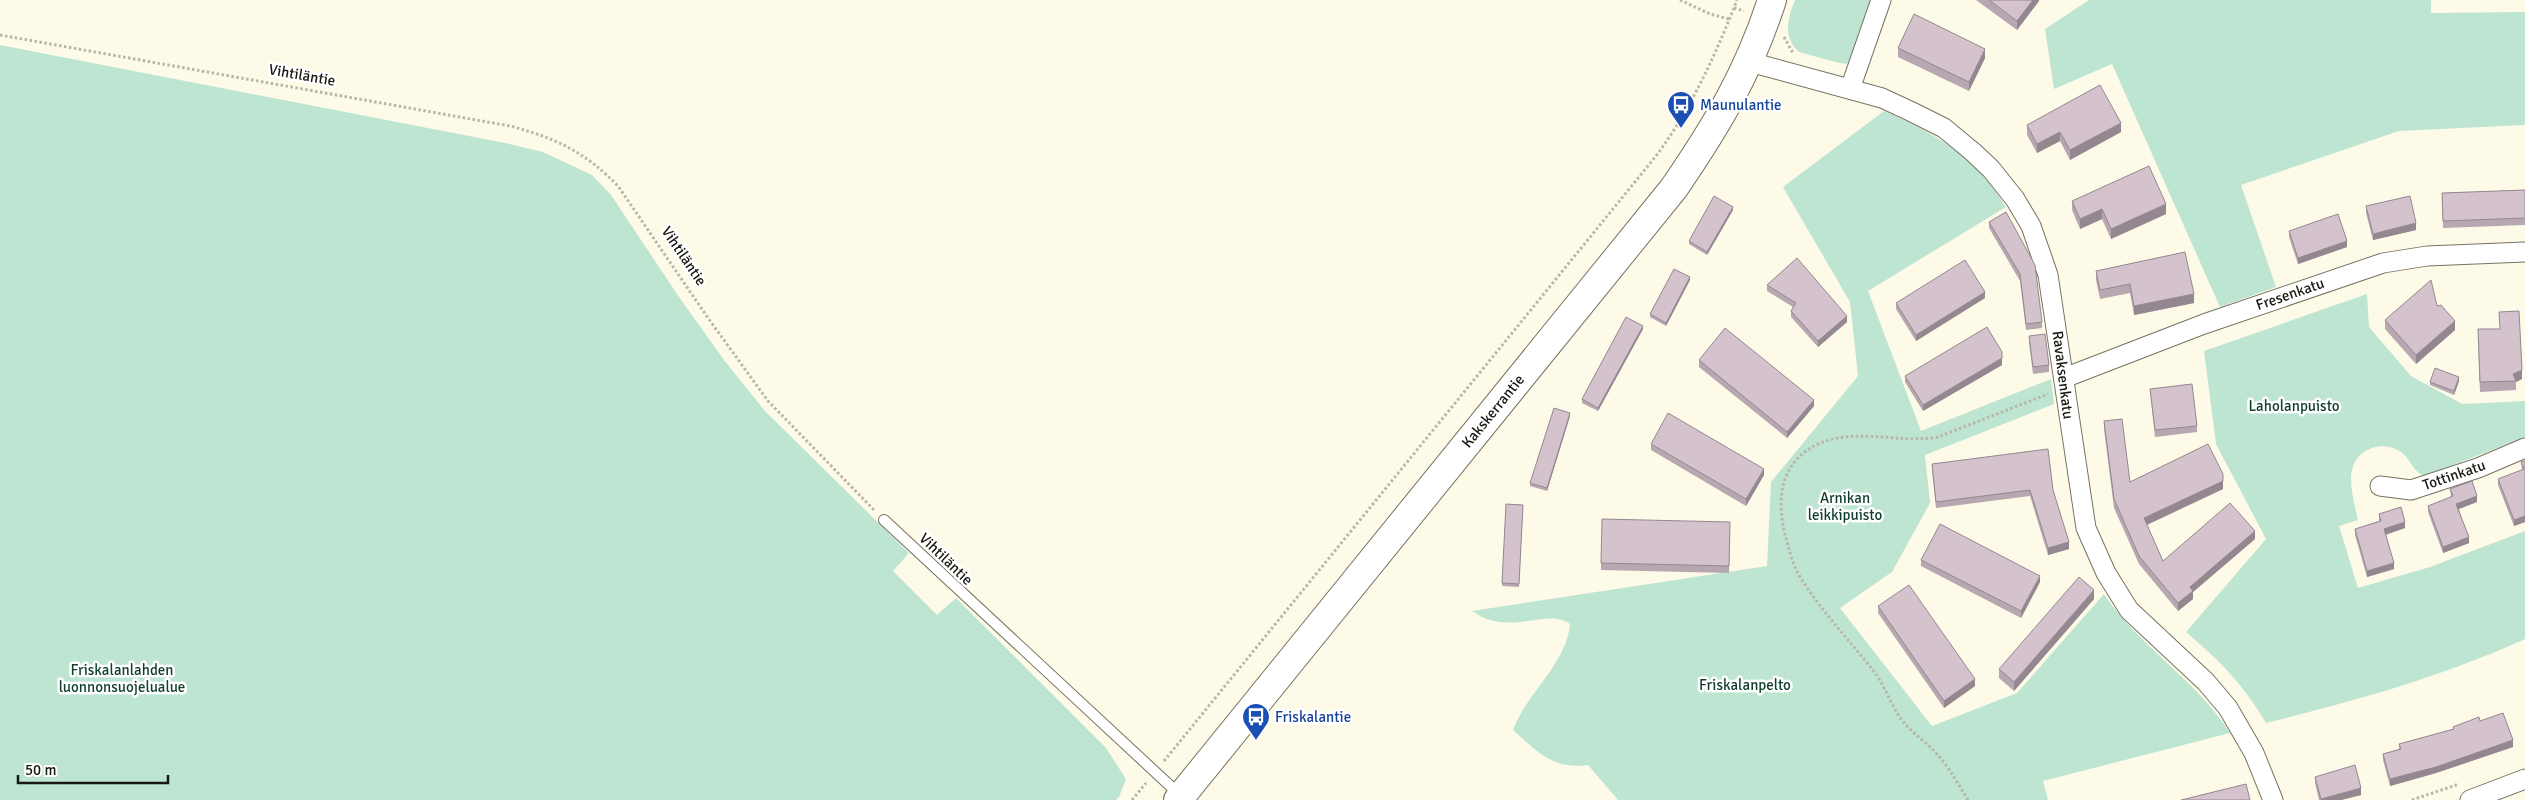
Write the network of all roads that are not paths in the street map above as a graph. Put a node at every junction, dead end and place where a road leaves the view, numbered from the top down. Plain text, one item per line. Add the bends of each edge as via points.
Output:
1 (1772, 0) edge
2 (1881, 0) edge
3 (1750, 62) junction
4 (1850, 89) junction
5 (2525, 252) edge
6 (2059, 384) junction
7 (2525, 448) edge
8 (2380, 486) dead end
9 (884, 520) road end
10 (2525, 778) edge
11 (1181, 799) edge
12 (2273, 800) edge
13 (2470, 800) edge

1 - 3 main road, Kakskerrantie
2 - 4 street
3 - 4 street, Ravaksenkatu
3 - 11 main road, Kakskerrantie via 1726,110 1674,188
4 - 6 street, Ravaksenkatu via 1882,98 1944,128 1991,168 2015,199 2031,226 2048,275
5 - 6 street, Fresenkatu via 2427,256 2382,263 2204,324
6 - 12 street, Ravaksenkatu via 2086,528 2106,573 2129,610 2206,682 2228,708 2254,754
7 - 8 street, Tottinkatu via 2478,468 2411,490
9 - 11 lane, Vihtiläntie
10 - 13 street

